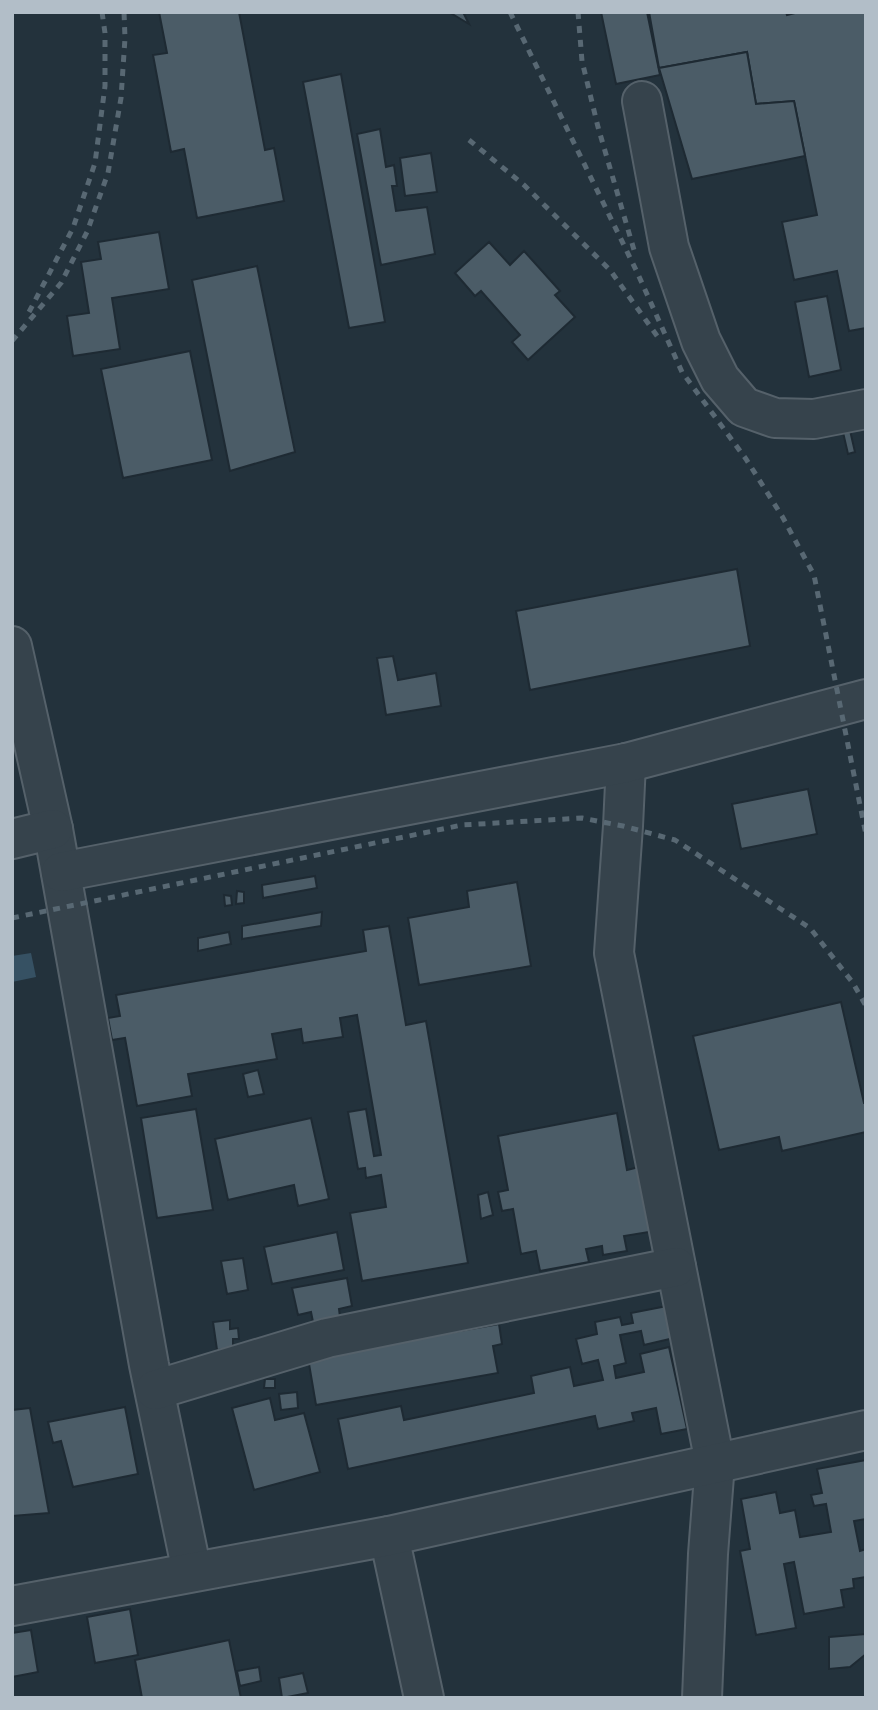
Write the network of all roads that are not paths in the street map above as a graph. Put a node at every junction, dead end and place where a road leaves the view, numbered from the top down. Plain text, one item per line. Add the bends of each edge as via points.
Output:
1 (642, 101) dead end
2 (866, 409) edge
3 (12, 646) edge
4 (866, 699) edge
5 (626, 762) junction
6 (53, 830) junction
7 (12, 839) edge
8 (61, 873) junction
9 (676, 1266) junction
10 (155, 1390) junction
11 (866, 1430) edge
12 (715, 1464) junction
13 (389, 1535) junction
14 (192, 1572) junction
15 (12, 1606) edge
16 (424, 1698) edge
17 (702, 1698) edge

1 - 2 lane via 669,247 701,341 720,379 744,407 775,418 814,419
3 - 6 lane
4 - 5 lane
5 - 8 lane
5 - 9 lane via 614,953
6 - 7 lane
6 - 8 lane
8 - 10 lane
9 - 10 lane via 327,1338
9 - 12 lane
10 - 14 lane
11 - 12 lane
12 - 13 lane
12 - 17 lane
13 - 14 lane
13 - 16 lane
14 - 15 lane

